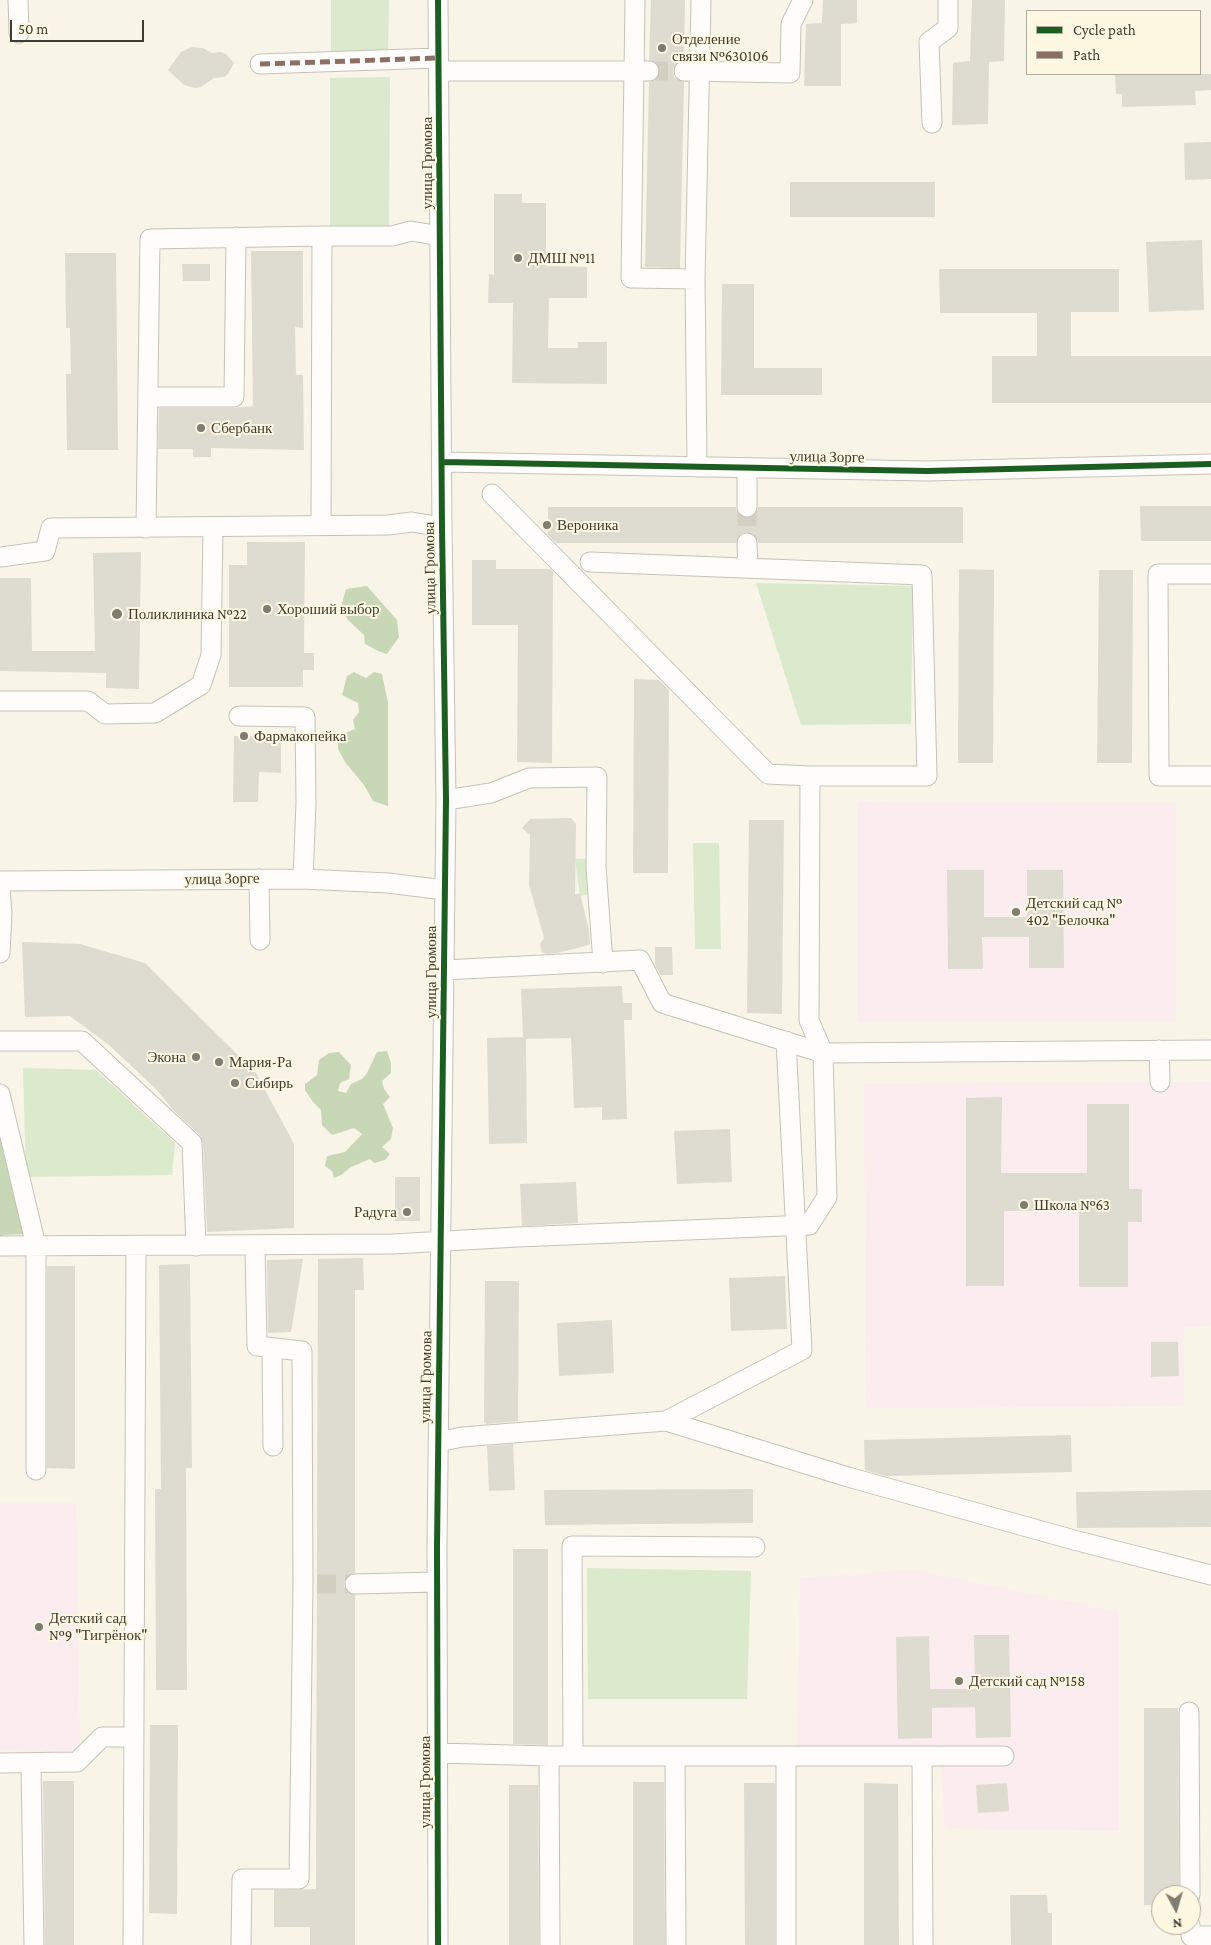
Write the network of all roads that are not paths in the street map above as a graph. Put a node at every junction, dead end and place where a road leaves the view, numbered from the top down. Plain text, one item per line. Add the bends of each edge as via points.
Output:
1 (18, 0) edge
2 (438, 0) edge
3 (635, 0) edge
4 (702, 0) edge
5 (803, 0) edge
6 (948, 0) edge
7 (19, 33) dead end
8 (260, 64) dead end
9 (439, 65) junction
10 (642, 71) junction
11 (692, 72) junction
12 (932, 123) dead end
13 (322, 236) junction
14 (440, 236) junction
15 (236, 238) junction
16 (695, 279) junction
17 (148, 397) junction
18 (443, 462) junction
19 (1211, 464) edge
20 (698, 467) junction
21 (747, 468) junction
22 (492, 494) dead end
23 (747, 507) tunnel mouth
24 (321, 525) junction
25 (442, 527) junction
26 (146, 528) junction
27 (213, 528) junction
28 (747, 543) tunnel mouth
29 (0, 557) edge
30 (590, 562) dead end
31 (748, 568) junction
32 (1211, 574) edge
33 (0, 701) edge
34 (239, 716) dead end
35 (810, 776) junction
36 (1211, 776) edge
37 (446, 800) junction
38 (258, 879) junction
39 (303, 879) junction
40 (0, 881) edge
41 (0, 888) edge
42 (444, 890) junction
43 (260, 940) dead end
44 (0, 953) edge
45 (602, 963) junction
46 (444, 970) junction
47 (0, 1041) edge
48 (786, 1041) junction
49 (1159, 1050) junction
50 (1211, 1050) edge
51 (823, 1053) junction
52 (1160, 1082) dead end
53 (0, 1094) edge
54 (796, 1226) junction
55 (440, 1240) junction
56 (0, 1246) edge
57 (36, 1246) junction
58 (136, 1246) junction
59 (196, 1246) junction
60 (255, 1246) junction
61 (272, 1348) junction
62 (666, 1421) junction
63 (438, 1442) junction
64 (273, 1446) dead end
65 (36, 1470) dead end
66 (755, 1547) dead end
67 (1211, 1575) edge
68 (437, 1582) junction
69 (355, 1584) tunnel mouth
70 (1189, 1712) dead end
71 (134, 1737) junction
72 (438, 1754) junction
73 (574, 1755) junction
74 (549, 1756) junction
75 (675, 1756) junction
76 (786, 1756) junction
77 (922, 1756) junction
78 (1004, 1756) dead end
79 (0, 1763) edge
80 (31, 1763) junction
81 (1190, 1885) edge
82 (1190, 1935) edge
83 (1211, 1936) edge
84 (34, 1945) edge
85 (133, 1945) edge
86 (241, 1945) edge
87 (438, 1945) edge
88 (550, 1945) edge
89 (676, 1945) edge
90 (786, 1945) edge
91 (923, 1945) edge

1 - 7 street
2 - 9 street, улица Громова
3 - 10 street
4 - 11 street
5 - 11 street via 791,24 790,73
6 - 12 street via 948,28 929,42
8 - 9 street
9 - 10 street
9 - 14 street, улица Громова
10 - 16 street via 630,278
11 - 16 street
13 - 14 street via 392,236 411,231
13 - 15 street
13 - 24 street
14 - 18 street, улица Громова
15 - 17 street via 150,239
15 - 17 street via 234,397
16 - 20 street
17 - 26 street
18 - 20 street, улица Зорге
18 - 25 street, улица Громова
19 - 21 street, улица Зорге via 927,471
20 - 21 street, улица Зорге
21 - 23 street
22 - 35 street via 768,774
24 - 25 street via 412,522
24 - 27 street
25 - 37 street, улица Громова
26 - 27 street
26 - 29 street via 51,528 45,551
27 - 33 street via 211,655 201,685 155,713 105,714 88,701
28 - 31 street
30 - 31 street
31 - 35 street via 922,575 927,776
32 - 36 street via 1158,574 1159,776
34 - 39 street via 305,717
35 - 51 street via 809,1020
37 - 42 street, улица Громова
37 - 45 street via 491,793 530,778 598,777 596,867
38 - 39 street, улица Зорге
38 - 40 street, улица Зорге
38 - 43 street
39 - 42 street, улица Зорге via 388,883
41 - 44 street
42 - 46 street, улица Громова
45 - 46 street
45 - 48 street via 640,960 662,1003
46 - 55 street, улица Громова
47 - 59 street via 82,1041 192,1143
48 - 51 street
48 - 54 street
49 - 50 street
49 - 51 street
49 - 52 street
51 - 54 street via 827,1197 808,1225
53 - 57 street
54 - 55 street
54 - 62 street via 802,1350
55 - 60 street
55 - 63 street, улица Громова
56 - 57 street
57 - 58 street
57 - 65 street
58 - 59 street
58 - 71 street
59 - 60 street
60 - 61 street via 257,1346
61 - 64 street
61 - 86 street via 302,1351 310,1584 299,1879 242,1879
62 - 63 street via 462,1437
62 - 67 street via 792,1461
63 - 68 street, улица Громова
66 - 73 street via 572,1546
68 - 69 street
68 - 72 street, улица Громова
70 - 81 street
71 - 80 street via 102,1738 77,1762
71 - 85 street
72 - 74 street
72 - 87 street, улица Громова
73 - 74 street
73 - 75 street
74 - 88 street
75 - 76 street
75 - 89 street
76 - 77 street
76 - 90 street
77 - 78 street
77 - 91 street
79 - 80 street
80 - 84 street
82 - 83 street

